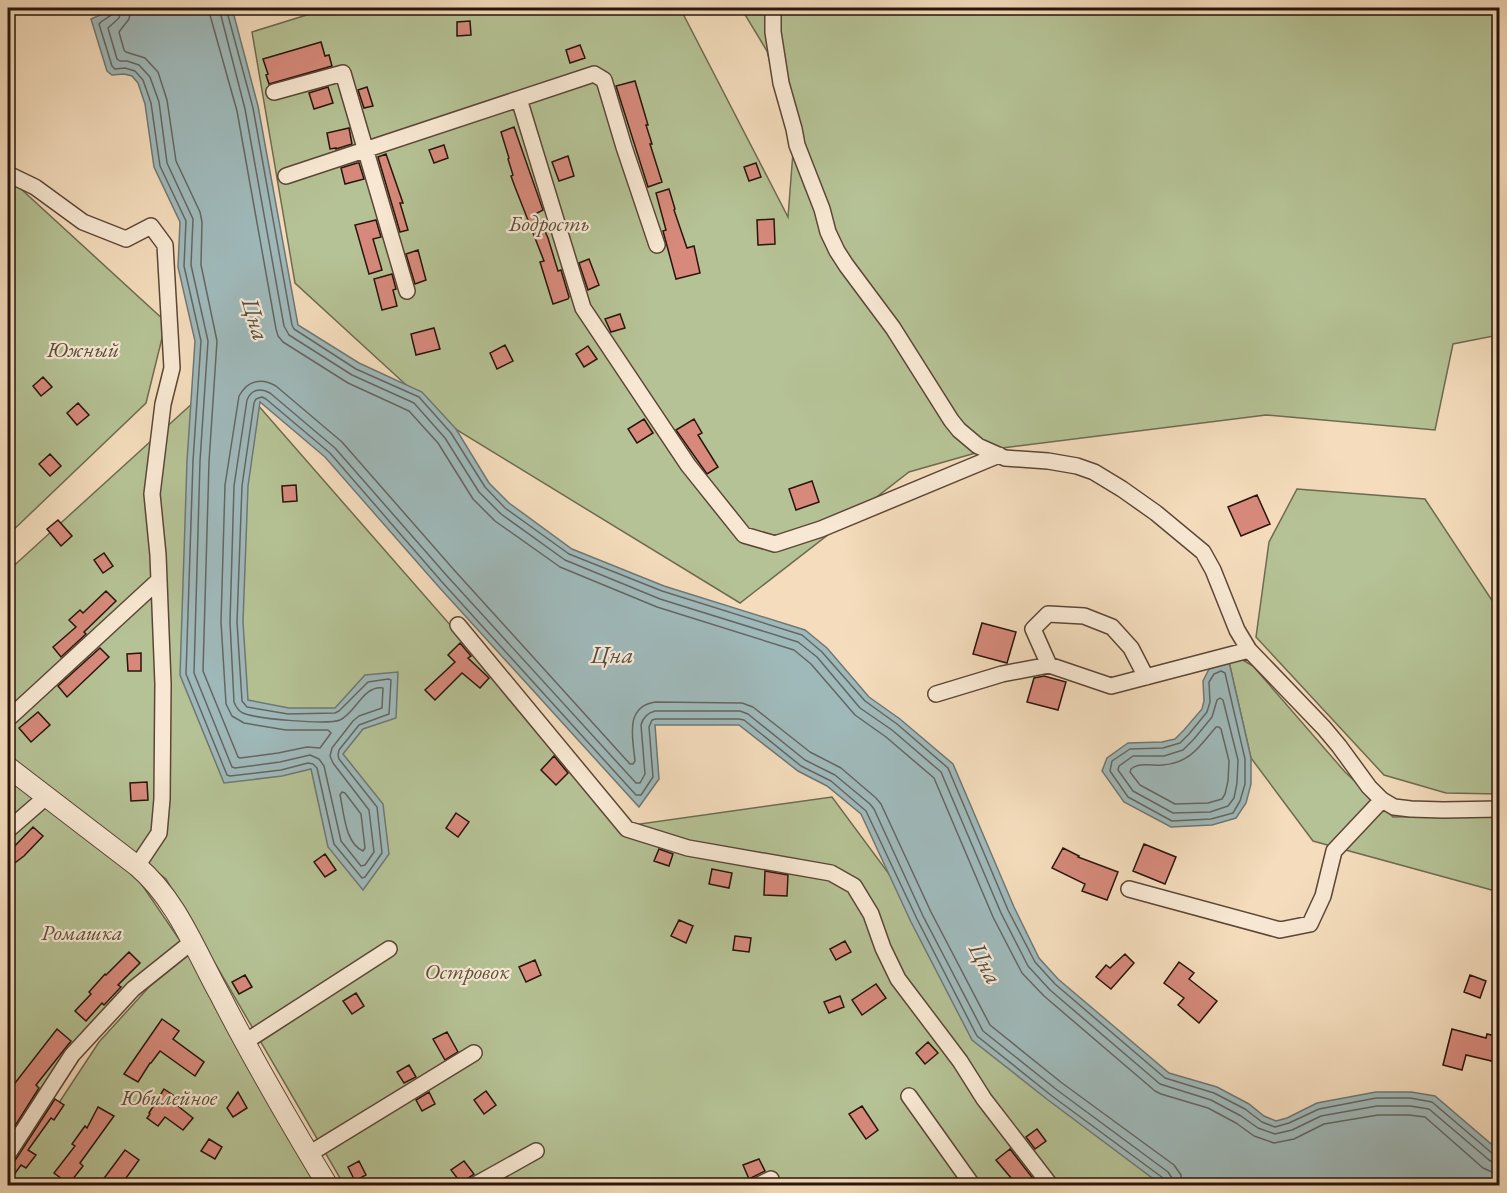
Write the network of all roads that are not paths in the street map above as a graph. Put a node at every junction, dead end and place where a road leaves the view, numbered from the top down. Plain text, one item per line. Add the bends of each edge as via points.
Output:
1 (773, 8) edge
2 (274, 92) dead end
3 (519, 99) junction
4 (366, 150) junction
5 (8, 174) edge
6 (286, 176) dead end
7 (657, 245) dead end
8 (407, 291) dead end
9 (999, 455) junction
10 (159, 580) junction
11 (458, 625) dead end
12 (1249, 650) junction
13 (1049, 665) junction
14 (1146, 677) junction
15 (936, 694) dead end
16 (8, 719) edge
17 (8, 767) edge
18 (46, 797) junction
19 (1382, 800) junction
20 (1500, 809) edge
21 (8, 830) edge
22 (137, 866) junction
23 (1129, 889) dead end
24 (193, 941) junction
25 (389, 949) dead end
26 (245, 1042) junction
27 (474, 1053) dead end
28 (909, 1096) dead end
29 (536, 1151) dead end
30 (8, 1154) edge
31 (309, 1154) junction
32 (771, 1179) dead end
33 (328, 1185) edge
34 (472, 1185) edge
35 (757, 1185) edge
36 (973, 1185) edge
37 (1051, 1185) edge

1 - 9 street via 781,83 797,145 837,251 893,328 951,420 978,446
2 - 4 street via 343,73
3 - 4 street
3 - 7 street via 594,74 604,80
3 - 9 street via 584,308 688,465 744,535 775,544 821,529
4 - 6 street
4 - 8 street
5 - 10 street via 84,222 126,239 151,226 165,245 172,368 163,404 152,494
9 - 12 street via 1094,472 1156,513 1203,552
10 - 16 street
10 - 22 street via 162,799 159,833
11 - 37 street via 627,829 688,848 831,873 854,886 871,914 898,979
12 - 14 street
12 - 19 street via 1324,728
13 - 14 street via 1111,686
13 - 14 street via 1033,629 1048,614 1084,616 1112,627 1131,648
13 - 15 street
17 - 18 street
18 - 21 street
18 - 22 street
19 - 20 street via 1394,807
19 - 23 street via 1334,851 1323,896 1310,924 1280,930
22 - 24 street via 167,898
24 - 26 street
24 - 30 street via 133,989 72,1055
25 - 26 street
26 - 31 street
27 - 31 street
28 - 36 street
29 - 34 street
31 - 33 street
32 - 35 street

